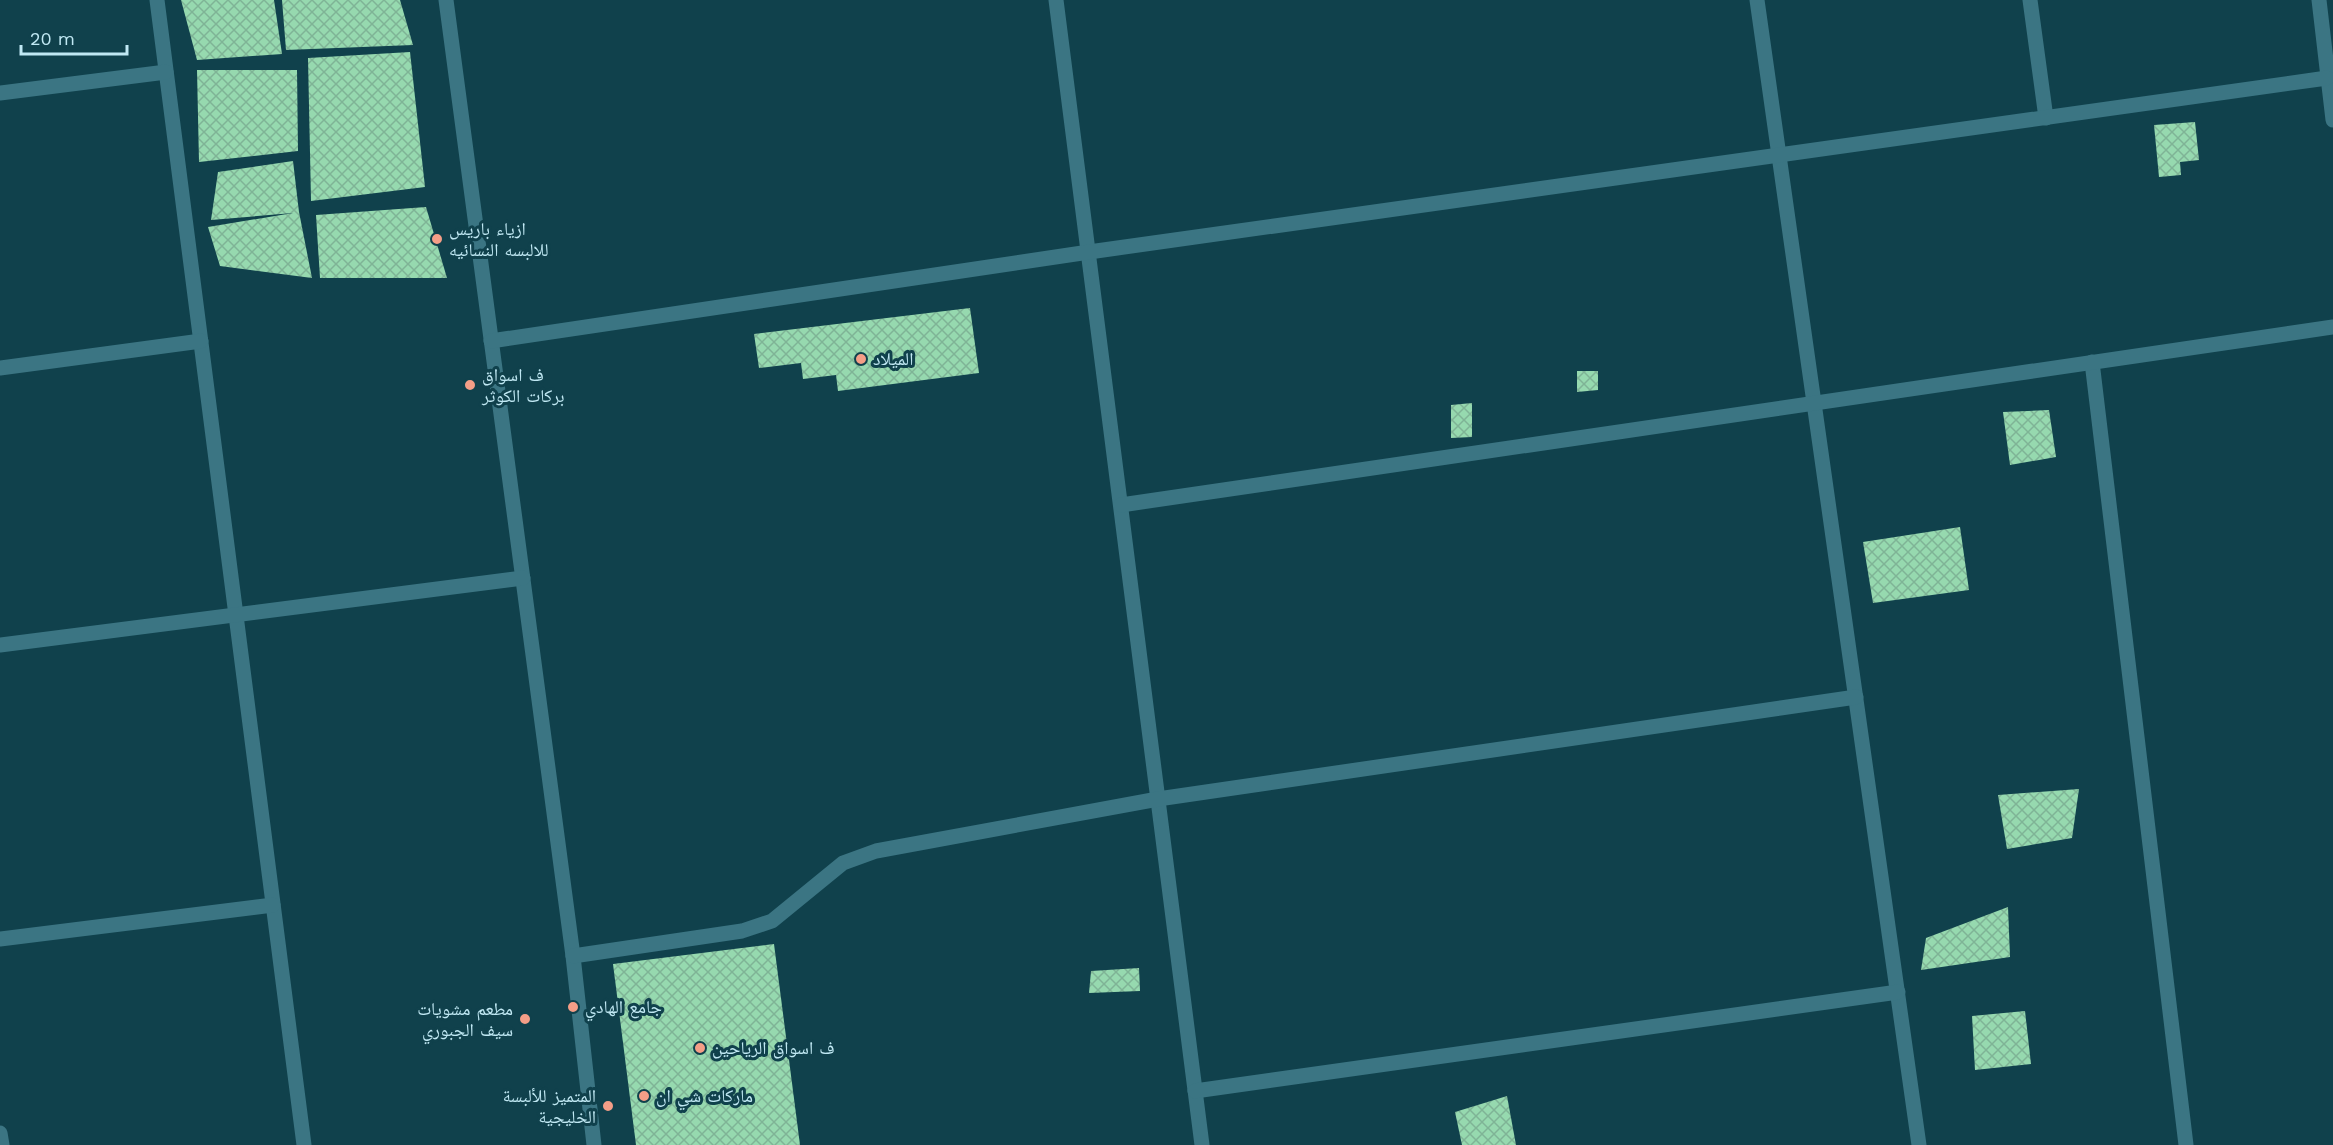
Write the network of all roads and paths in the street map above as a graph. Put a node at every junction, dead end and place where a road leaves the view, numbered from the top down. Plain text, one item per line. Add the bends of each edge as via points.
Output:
1 (157, 0) edge
2 (446, 0) edge
3 (1056, 0) edge
4 (1757, 0) edge
5 (2030, 0) edge
6 (2323, 1) edge
7 (166, 72) junction
8 (2327, 78) junction
9 (0, 93) edge
10 (2046, 118) junction
11 (2333, 120) edge
12 (1779, 156) junction
13 (1089, 252) junction
14 (2333, 327) edge
15 (201, 341) junction
16 (491, 341) junction
17 (2092, 362) junction
18 (0, 368) edge
19 (1814, 403) junction
20 (1121, 505) junction
21 (523, 578) junction
22 (236, 615) junction
23 (0, 645) edge
24 (1856, 697) junction
25 (1158, 799) junction
26 (273, 905) junction
27 (0, 939) edge
28 (573, 956) junction
29 (1898, 992) junction
30 (1195, 1091) junction
31 (0, 1133) edge
32 (2, 1145) edge
33 (303, 1145) edge
34 (594, 1145) edge
35 (1202, 1145) edge
36 (1919, 1145) edge
37 (2186, 1145) edge

1 - 7 street
2 - 16 street
3 - 13 street
4 - 12 street
5 - 10 street
6 - 8 street
7 - 9 street
7 - 15 street
8 - 10 street
8 - 11 street
10 - 12 street
12 - 13 street
12 - 19 street
13 - 16 street
13 - 20 street
14 - 17 street
15 - 18 street
15 - 22 street
16 - 21 street
17 - 19 street
17 - 37 street
19 - 20 street
19 - 24 street
20 - 25 street
21 - 22 street
21 - 28 street
22 - 23 street
22 - 26 street
24 - 25 street
24 - 29 street
25 - 28 street via 876,851 843,863 762,925
25 - 30 street
26 - 27 street
26 - 33 street
28 - 34 street
29 - 30 street
29 - 36 street
30 - 35 street
31 - 32 street

